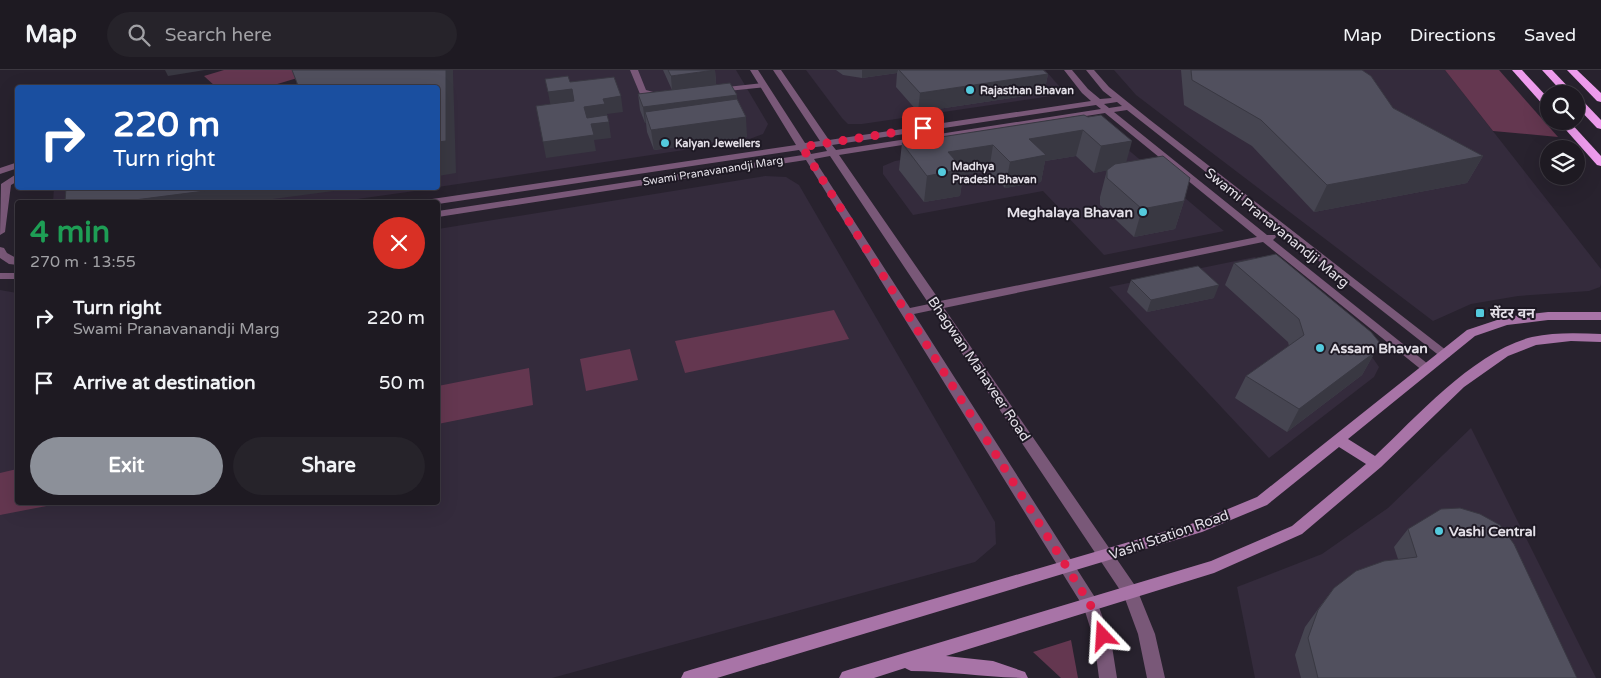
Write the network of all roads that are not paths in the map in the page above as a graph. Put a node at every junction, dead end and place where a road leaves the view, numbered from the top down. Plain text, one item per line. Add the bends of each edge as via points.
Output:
1 (634, 70) edge
2 (754, 70) edge
3 (776, 70) edge
4 (1068, 70) edge
5 (1090, 70) edge
6 (1517, 70) edge
7 (1547, 70) edge
8 (1572, 70) edge
9 (763, 85) junction
10 (1561, 85) edge
11 (708, 91) edge
12 (1540, 95) edge
13 (671, 96) edge
14 (1119, 99) junction
15 (1601, 99) edge
16 (1098, 102) junction
17 (1130, 107) junction
18 (1585, 109) edge
19 (1108, 110) junction
20 (1601, 126) edge
21 (1571, 130) edge
22 (829, 148) junction
23 (805, 152) junction
24 (1601, 163) edge
25 (691, 164) junction
26 (15, 166) edge
27 (0, 171) edge
28 (695, 174) junction
29 (0, 176) edge
30 (15, 177) edge
31 (440, 201) edge
32 (440, 214) edge
33 (0, 232) edge
34 (1289, 233) junction
35 (1266, 238) junction
36 (0, 250) edge
37 (15, 262) edge
38 (0, 276) edge
39 (15, 276) edge
40 (936, 305) junction
41 (906, 312) junction
42 (1601, 316) edge
43 (1601, 338) edge
44 (1445, 354) junction
45 (1427, 368) junction
46 (1338, 440) junction
47 (1376, 462) junction
48 (1105, 556) junction
49 (1067, 567) junction
50 (1130, 592) junction
51 (1090, 604) junction
52 (894, 664) junction
53 (690, 678) edge
54 (848, 678) edge
55 (1018, 678) edge
56 (1108, 678) edge
57 (1156, 678) edge

1 - 13 street via 643,92 653,96
2 - 9 street, Bhagwan Mahaveer Road
3 - 22 street, Bhagwan Mahaveer Road
4 - 16 street, Swami Pranavanandji Marg
5 - 14 street, Swami Pranavanandji Marg
6 - 12 highway
7 - 10 highway
8 - 15 highway
9 - 11 street
9 - 23 street, Bhagwan Mahaveer Road
14 - 16 street, Swami Pranavanandji Marg
14 - 17 street, Swami Pranavanandji Marg
16 - 19 street, Swami Pranavanandji Marg
16 - 22 street, Swami Pranavanandji Marg
17 - 19 street, Swami Pranavanandji Marg
17 - 34 street, Swami Pranavanandji Marg
18 - 20 highway
19 - 22 street, Swami Pranavanandji Marg
19 - 35 street, Swami Pranavanandji Marg
21 - 24 highway
22 - 23 street, Swami Pranavanandji Marg
22 - 40 street, Bhagwan Mahaveer Road
23 - 25 street, Swami Pranavanandji Marg
23 - 28 street, Swami Pranavanandji Marg
23 - 41 street, Bhagwan Mahaveer Road
25 - 28 street
25 - 31 street, Swami Pranavanandji Marg
26 - 27 street
28 - 32 street, Swami Pranavanandji Marg
29 - 30 street
30 - 33 street via 6,184
34 - 35 street
34 - 44 street, Swami Pranavanandji Marg
35 - 40 street
35 - 45 street, Swami Pranavanandji Marg
36 - 37 street via 2,255
38 - 39 street
40 - 41 street
40 - 48 street, Bhagwan Mahaveer Road
41 - 49 street, Bhagwan Mahaveer Road
42 - 44 main road, Vashi Station Road via 1506,320 1471,333
43 - 47 main road via 1571,337 1534,342 1504,353 1460,384
44 - 45 main road, Vashi Station Road
45 - 46 main road, Vashi Station Road
46 - 47 main road
46 - 48 main road, Vashi Station Road via 1262,501 1197,528
47 - 50 main road via 1297,530 1214,566
48 - 49 main road, Vashi Station Road
48 - 50 street, Bhagwan Mahaveer Road
49 - 51 street, Bhagwan Mahaveer Road
49 - 53 main road, Vashi Station Road
50 - 51 main road
50 - 57 street, Bhagwan Mahaveer Road via 1144,622
51 - 52 main road
51 - 56 street, Bhagwan Mahaveer Road via 1106,647
52 - 54 main road
52 - 55 main road via 949,662 985,666

